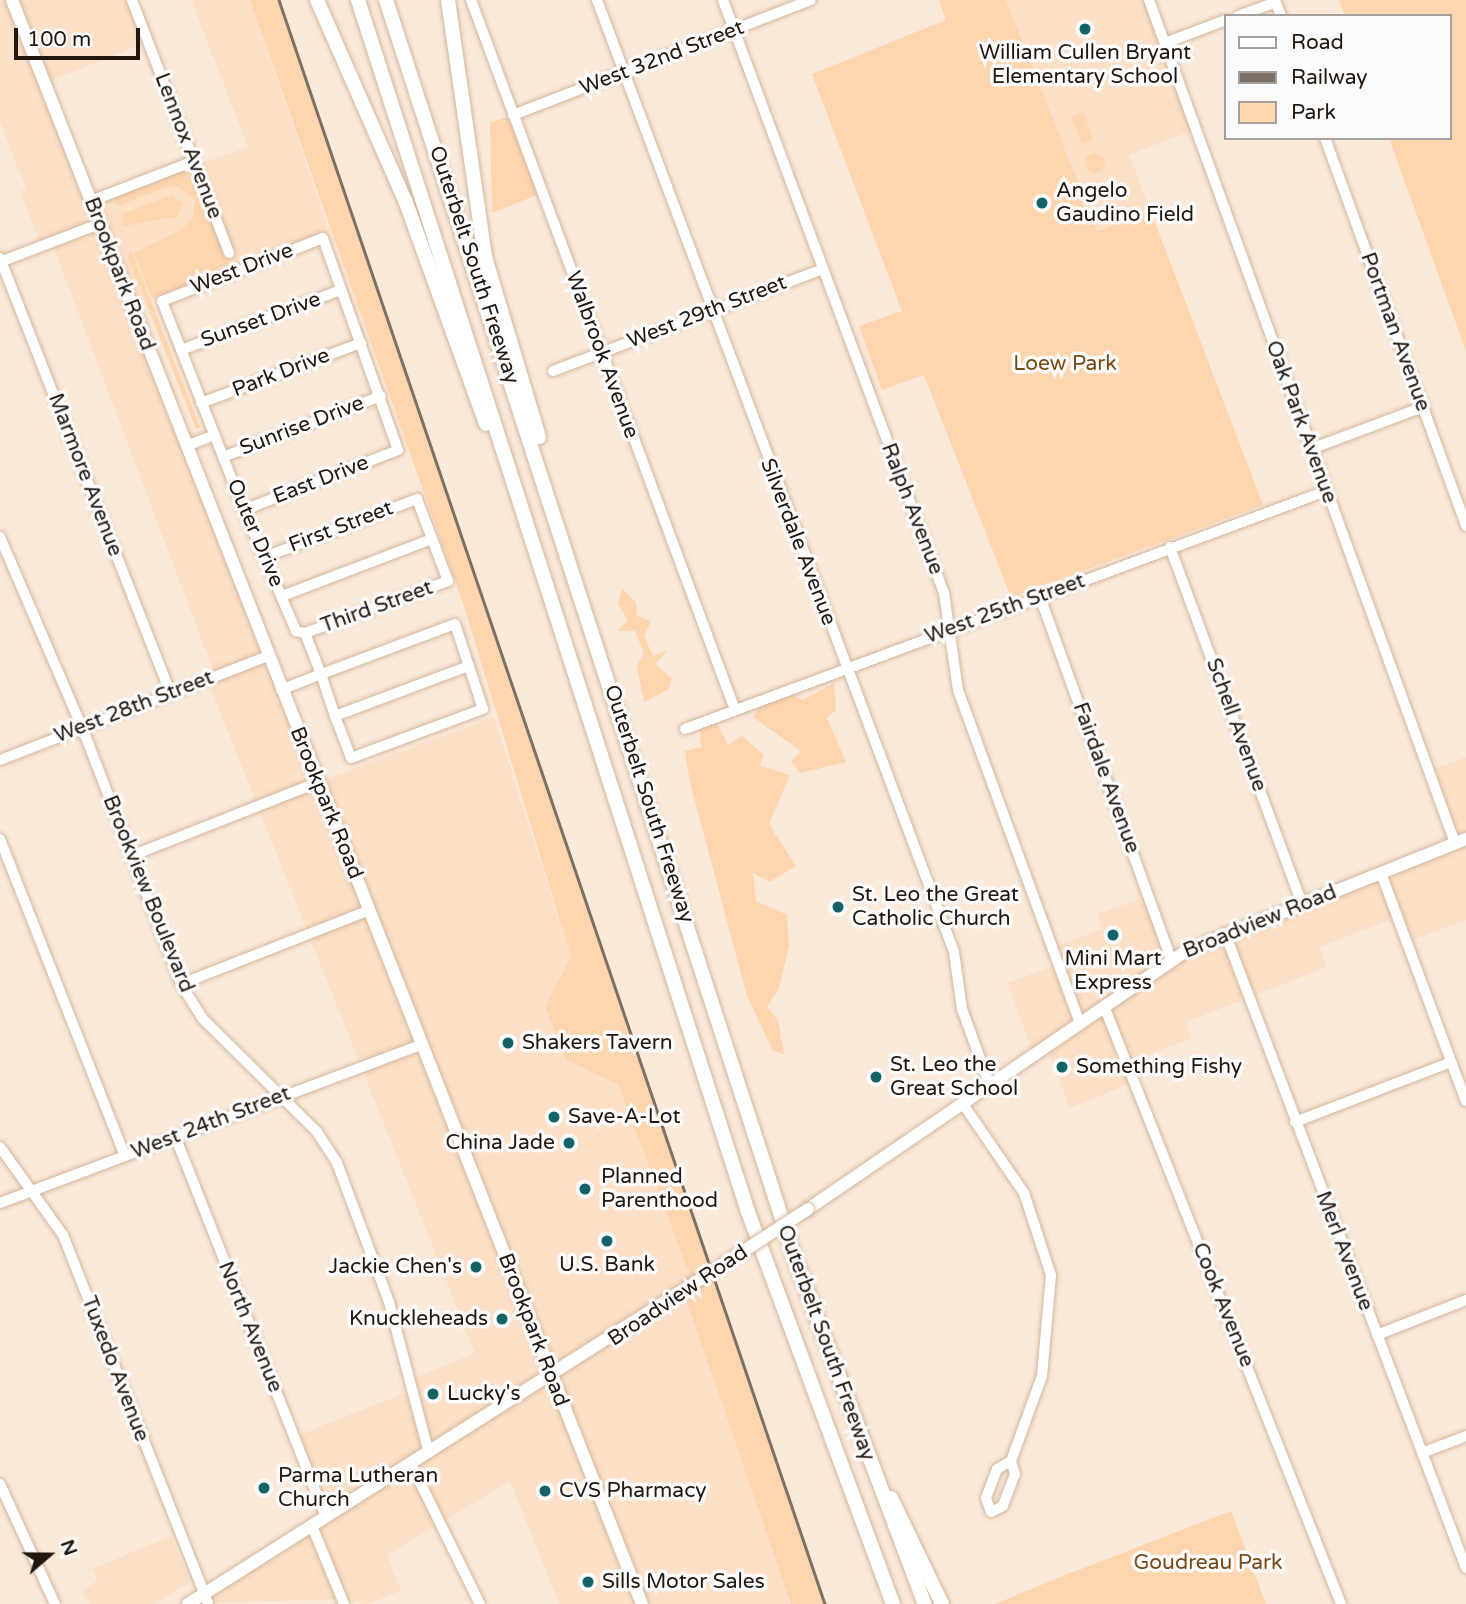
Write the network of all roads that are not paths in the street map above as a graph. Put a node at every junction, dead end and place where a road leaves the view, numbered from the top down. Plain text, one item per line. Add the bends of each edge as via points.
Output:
1 (12, 0) edge
2 (132, 0) edge
3 (317, 0) edge
4 (358, 0) edge
5 (386, 0) edge
6 (447, 0) edge
7 (471, 0) edge
8 (597, 0) edge
9 (723, 0) edge
10 (811, 0) edge
11 (1149, 0) edge
12 (1275, 1) edge
13 (1243, 14) edge
14 (1224, 21) edge
15 (734, 31) junction
16 (1165, 43) junction
17 (624, 72) junction
18 (513, 115) junction
19 (1326, 140) edge
20 (194, 161) junction
21 (91, 201) junction
22 (99, 224) junction
23 (229, 253) dead end
24 (0, 260) edge
25 (823, 269) junction
26 (341, 290) junction
27 (162, 301) joint
28 (711, 312) junction
29 (361, 343) junction
30 (181, 350) junction
31 (600, 353) junction
32 (553, 371) dead end
33 (381, 396) junction
34 (201, 403) junction
35 (1423, 408) junction
36 (215, 435) junction
37 (186, 446) junction
38 (1311, 449) junction
39 (223, 457) junction
40 (546, 483) junction
41 (515, 486) junction
42 (1326, 491) junction
43 (244, 509) junction
44 (1466, 526) edge
45 (0, 537) edge
46 (432, 539) junction
47 (1170, 547) junction
48 (265, 557) junction
49 (282, 596) junction
50 (1040, 597) junction
51 (948, 630) junction
52 (305, 633) junction
53 (268, 656) junction
54 (469, 666) junction
55 (847, 668) junction
56 (321, 674) junction
57 (281, 690) junction
58 (170, 692) junction
59 (734, 710) junction
60 (334, 716) junction
61 (82, 727) junction
62 (685, 729) dead end
63 (0, 760) edge
64 (316, 783) junction
65 (0, 839) edge
66 (1460, 841) edge
67 (131, 856) junction
68 (1381, 873) junction
69 (1301, 904) junction
70 (370, 910) junction
71 (1225, 933) junction
72 (1171, 959) junction
73 (181, 984) junction
74 (1104, 1006) junction
75 (1080, 1023) junction
76 (423, 1044) junction
77 (1451, 1062) junction
78 (990, 1086) junction
79 (281, 1096) junction
80 (1466, 1101) edge
81 (963, 1104) junction
82 (1295, 1122) junction
83 (175, 1136) junction
84 (0, 1147) edge
85 (125, 1156) junction
86 (30, 1191) junction
87 (0, 1203) edge
88 (1466, 1300) edge
89 (1377, 1335) junction
90 (551, 1377) junction
91 (850, 1412) junction
92 (1466, 1436) edge
93 (429, 1453) junction
94 (1422, 1453) junction
95 (1010, 1461) junction
96 (411, 1464) junction
97 (0, 1484) edge
98 (326, 1517) junction
99 (312, 1526) junction
100 (1466, 1568) edge
101 (206, 1599) edge
102 (55, 1604) edge
103 (188, 1604) edge
104 (344, 1604) edge
105 (480, 1604) edge
106 (642, 1604) edge
107 (893, 1604) edge
108 (925, 1604) edge
109 (942, 1604) edge
110 (1341, 1604) edge

1 - 21 main road, Brookpark Road
2 - 20 street, Lennox Avenue
3 - 41 highway via 405,200
4 - 41 highway, Outerbelt South Freeway
5 - 40 highway, Outerbelt South Freeway
6 - 40 highway via 483,248 534,416
7 - 18 street, Walbrook Avenue
8 - 17 street, Silverdale Avenue
9 - 15 street, Ralph Avenue
10 - 15 street, West 32nd Street
11 - 16 street, Oak Park Avenue
12 - 13 street
14 - 16 street
15 - 17 street, West 32nd Street
15 - 25 street, Ralph Avenue
16 - 38 street, Oak Park Avenue
17 - 18 street, West 32nd Street
17 - 28 street, Silverdale Avenue
18 - 31 street, Walbrook Avenue
19 - 35 street, Portman Avenue
20 - 21 street
20 - 23 street, Lennox Avenue
21 - 22 main road, Brookpark Road
22 - 24 street
22 - 37 main road, Brookpark Road
24 - 58 street, Marmore Avenue
25 - 28 street, West 29th Street
25 - 51 street, Ralph Avenue via 944,593
26 - 27 street, West Drive via 323,238
26 - 29 street
26 - 30 street, Sunset Drive
27 - 30 street, Outer Drive
28 - 31 street, West 29th Street
28 - 55 street, Silverdale Avenue
29 - 33 street
29 - 34 street, Park Drive
30 - 34 street, Outer Drive
31 - 32 street, West 29th Street
31 - 59 street, Walbrook Avenue
33 - 39 street, Sunrise Drive
33 - 43 street, East Drive via 398,450
34 - 36 street, Outer Drive
35 - 38 street
35 - 44 street, Portman Avenue
36 - 37 street
36 - 39 street, Outer Drive
37 - 53 main road, Brookpark Road
38 - 42 street, Oak Park Avenue
39 - 43 street, Outer Drive
40 - 91 highway, Outerbelt South Freeway
41 - 107 highway, Outerbelt South Freeway via 748,1212
42 - 47 street, West 25th Street
42 - 66 street, Oak Park Avenue
43 - 48 street, Outer Drive
45 - 61 street, Brookview Boulevard
46 - 48 street, First Street via 417,499
46 - 49 street
46 - 52 street, Third Street via 448,582
47 - 50 street, West 25th Street
47 - 69 street, Schell Avenue
48 - 49 street, Outer Drive
49 - 52 street, Outer Drive via 296,631
50 - 51 street, West 25th Street
50 - 72 street, Fairdale Avenue
51 - 55 street, West 25th Street
51 - 75 street, Ralph Avenue via 958,691
52 - 56 street, Outer Drive
53 - 57 main road, Brookpark Road
53 - 58 street, West 28th Street
54 - 56 street via 455,624
54 - 60 street
54 - 60 street, Outer Drive via 483,709 351,758
55 - 59 street, West 25th Street
55 - 78 street, Silverdale Avenue via 954,952 962,1009
56 - 57 street
56 - 60 street, Outer Drive
57 - 64 main road, Brookpark Road
58 - 61 street, West 28th Street
59 - 62 street, West 25th Street
61 - 63 street, West 28th Street
61 - 67 street, Brookview Boulevard
64 - 67 street
64 - 70 main road, Brookpark Road
65 - 85 street
66 - 68 main road, Broadview Road
67 - 73 street, Brookview Boulevard
68 - 69 main road, Broadview Road
68 - 77 street
69 - 71 main road, Broadview Road
70 - 73 street
70 - 76 main road, Brookpark Road
71 - 72 main road, Broadview Road
71 - 82 street, Merl Avenue
72 - 74 main road, Broadview Road
73 - 79 street, Brookview Boulevard via 202,1018
74 - 75 main road, Broadview Road
74 - 110 street, Cook Avenue
75 - 78 main road, Broadview Road
76 - 79 street, West 24th Street
76 - 90 main road, Brookpark Road
77 - 80 street
77 - 82 street
78 - 81 main road, Broadview Road
79 - 83 street, West 24th Street
79 - 93 street, Brookview Boulevard via 337,1163 389,1302
81 - 90 main road, Broadview Road, bridge
81 - 95 street via 1024,1193 1051,1275 1042,1376
82 - 89 street, Merl Avenue
83 - 85 street, West 24th Street
83 - 98 street, North Avenue
84 - 86 street, Tuxedo Avenue
85 - 86 street, West 24th Street
86 - 87 street, West 24th Street
86 - 101 street, Tuxedo Avenue via 62,1235
88 - 89 street
89 - 94 street, Merl Avenue
90 - 93 main road, Broadview Road
90 - 106 main road, Brookpark Road
91 - 108 highway, Outerbelt South Freeway
91 - 109 highway
92 - 94 street
93 - 96 main road, Broadview Road
94 - 100 street, Merl Avenue
95 - 95 street via 997,1469 986,1497 991,1512 1003,1506 1016,1474
96 - 98 main road, Broadview Road
96 - 105 street
97 - 102 street
98 - 99 main road, Broadview Road
99 - 101 main road, Broadview Road
99 - 104 street
101 - 103 main road, Broadview Road

